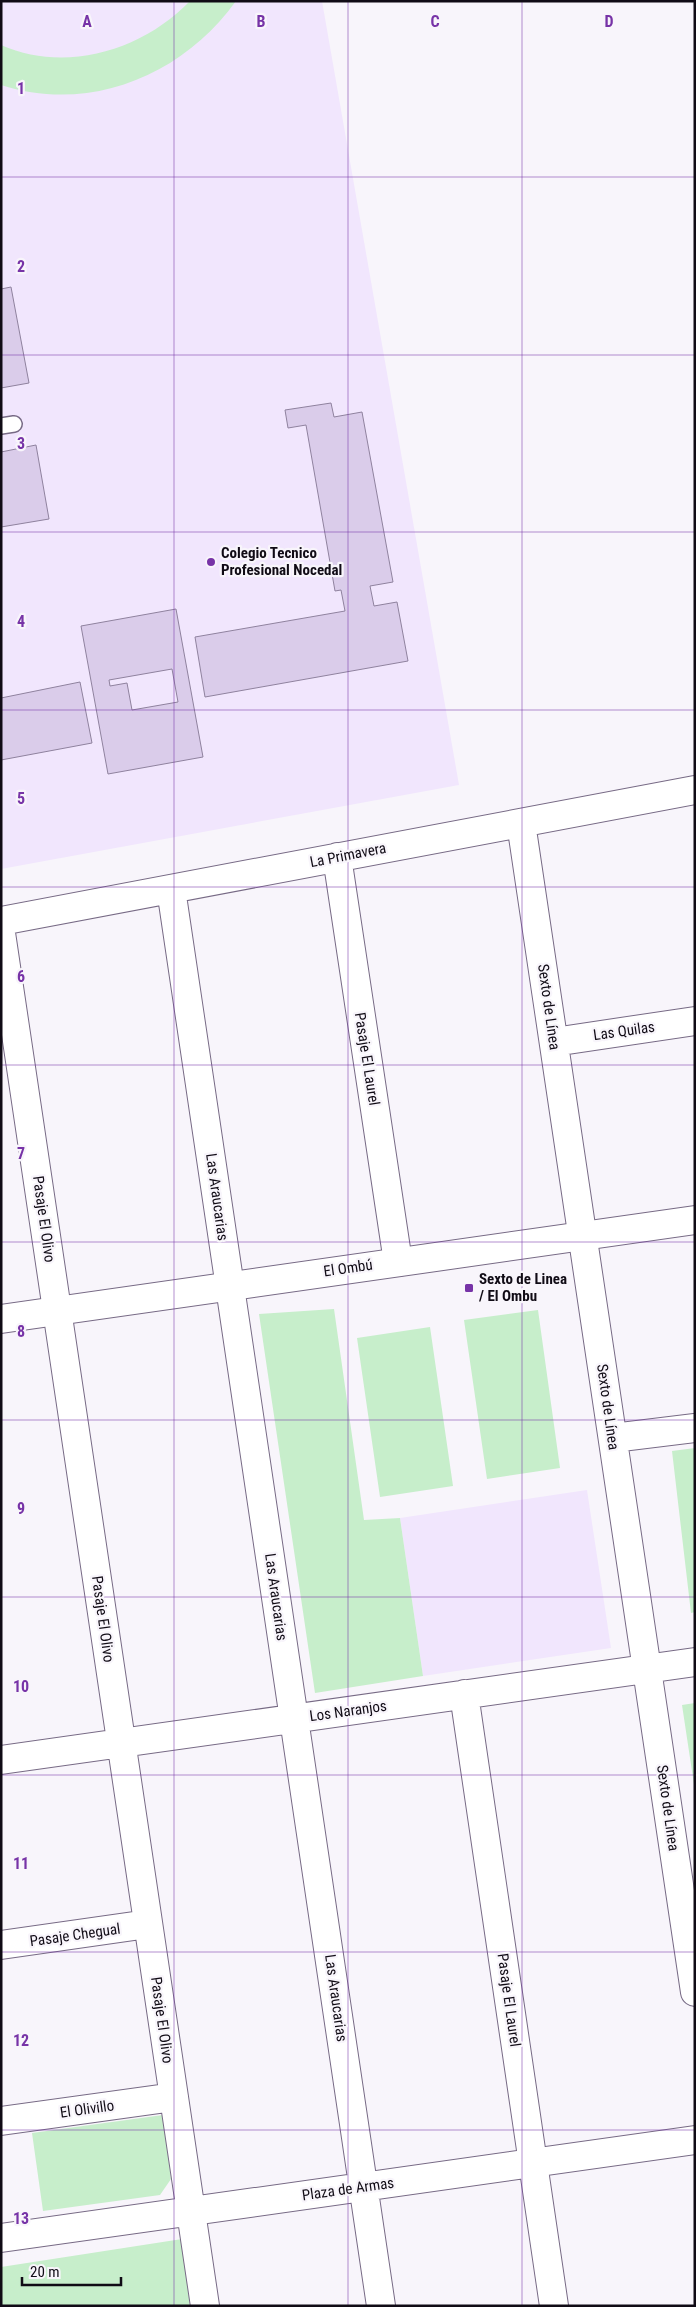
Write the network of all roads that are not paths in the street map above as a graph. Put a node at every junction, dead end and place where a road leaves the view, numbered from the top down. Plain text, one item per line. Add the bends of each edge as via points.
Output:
1 (695, 790) edge
2 (522, 823) junction
3 (337, 857) junction
4 (171, 889) junction
5 (1, 920) edge
6 (1, 933) edge
7 (695, 1021) edge
8 (554, 1042) junction
9 (695, 1220) edge
10 (583, 1235) junction
11 (398, 1262) junction
12 (230, 1285) junction
13 (57, 1310) junction
14 (1, 1319) edge
15 (695, 1428) edge
16 (613, 1438) junction
17 (695, 1662) edge
18 (647, 1668) junction
19 (464, 1694) junction
20 (294, 1719) junction
21 (121, 1743) junction
22 (1, 1760) edge
23 (148, 1924) junction
24 (1, 1945) edge
25 (695, 1992) edge
26 (174, 2098) junction
27 (1, 2121) edge
28 (695, 2140) edge
29 (533, 2163) junction
30 (364, 2186) junction
31 (191, 2211) junction
32 (1, 2238) edge
33 (204, 2306) edge
34 (381, 2306) edge
35 (554, 2306) edge

1 - 2 street, La Primavera
2 - 3 street, La Primavera
2 - 8 street, Sexto de Línea
3 - 4 street, La Primavera
3 - 11 street, Pasaje El Laurel
4 - 5 street, La Primavera
4 - 12 street, Las Araucarias
6 - 13 street, Pasaje El Olivo
7 - 8 street, Las Quilas
8 - 10 street, Sexto de Línea
9 - 10 street, El Ombú
10 - 11 street, El Ombú
10 - 16 street, Sexto de Línea
11 - 12 street, El Ombú
12 - 13 street, El Ombú
12 - 20 street, Las Araucarias
13 - 14 street, El Ombú
13 - 21 street, Pasaje El Olivo
15 - 16 street
16 - 18 street, Sexto de Línea
17 - 18 street, Los Naranjos
18 - 19 street, Los Naranjos
18 - 25 street, Sexto de Línea
19 - 20 street, Los Naranjos
19 - 29 street, Pasaje El Laurel
20 - 21 street, Los Naranjos
20 - 30 street, Las Araucarias
21 - 22 street, Los Naranjos
21 - 23 street, Pasaje El Olivo
23 - 24 street, Pasaje Chegual
23 - 26 street, Pasaje El Olivo
26 - 27 street, El Olivillo
26 - 31 street, Pasaje El Olivo
28 - 29 street, Plaza de Armas
29 - 30 street, Plaza de Armas
29 - 35 street, Pasaje El Laurel
30 - 31 street, Plaza de Armas
30 - 34 street, Las Araucarias
31 - 32 street, Plaza de Armas
31 - 33 street, Pasaje El Olivo

